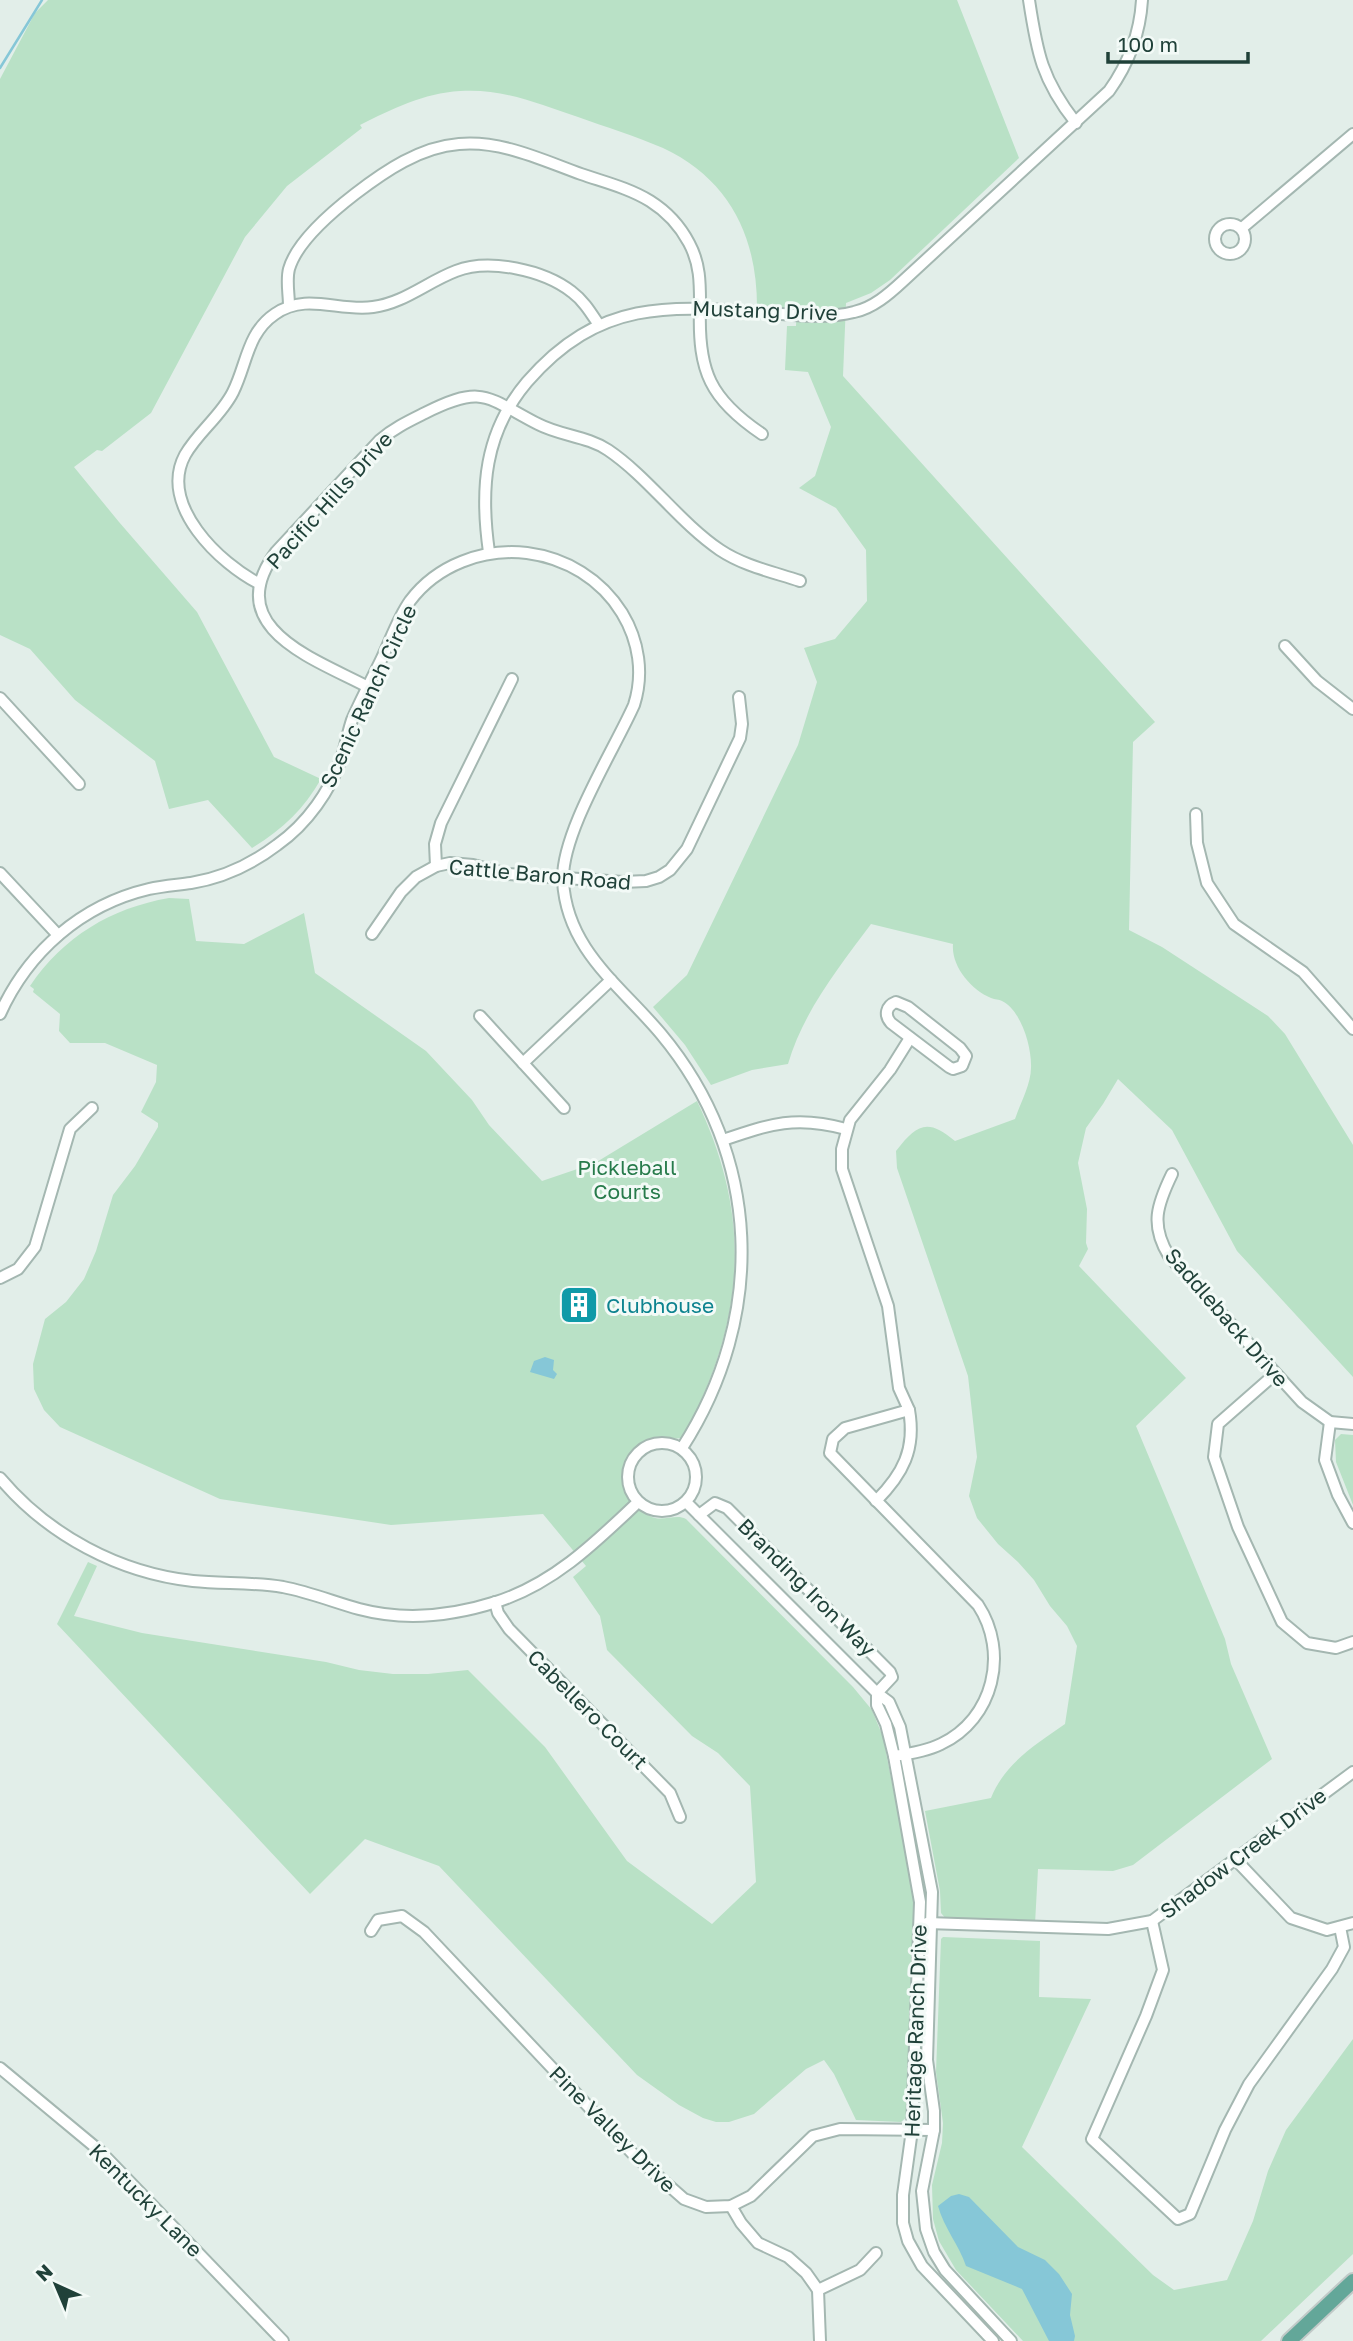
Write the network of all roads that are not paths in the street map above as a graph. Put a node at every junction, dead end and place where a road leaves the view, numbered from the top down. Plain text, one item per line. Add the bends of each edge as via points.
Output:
1 (1029, 0) edge
2 (1142, 0) edge
3 (1076, 123) junction
4 (1353, 134) edge
5 (1242, 228) dead end
6 (289, 306) junction
7 (700, 307) junction
8 (599, 325) junction
9 (509, 406) junction
10 (762, 434) dead end
11 (489, 552) junction
12 (800, 582) dead end
13 (260, 584) junction
14 (1285, 646) dead end
15 (512, 679) dead end
16 (368, 687) junction
17 (739, 697) dead end
18 (0, 698) edge
19 (1353, 709) edge
20 (79, 784) dead end
21 (1196, 814) dead end
22 (436, 866) junction
23 (0, 873) edge
24 (563, 878) junction
25 (372, 934) dead end
26 (58, 935) junction
27 (611, 980) junction
28 (0, 1014) edge
29 (480, 1016) dead end
30 (1353, 1029) edge
31 (910, 1038) junction
32 (523, 1063) junction
33 (92, 1108) dead end
34 (565, 1108) dead end
35 (846, 1129) junction
36 (723, 1140) junction
37 (1172, 1174) dead end
38 (0, 1278) edge
39 (1275, 1374) junction
40 (909, 1409) junction
41 (1330, 1422) junction
42 (1353, 1424) edge
43 (682, 1448) junction
44 (0, 1478) edge
45 (876, 1501) junction
46 (638, 1502) junction
47 (686, 1502) junction
48 (699, 1515) junction
49 (1353, 1523) edge
50 (495, 1602) junction
51 (1353, 1642) edge
52 (877, 1693) junction
53 (907, 1754) junction
54 (894, 1756) junction
55 (1353, 1772) edge
56 (680, 1818) dead end
57 (1235, 1859) junction
58 (1152, 1921) junction
59 (920, 1922) junction
60 (933, 1923) junction
61 (1353, 1923) edge
62 (1340, 1927) junction
63 (371, 1931) dead end
64 (0, 2068) edge
65 (912, 2130) junction
66 (934, 2130) junction
67 (731, 2206) junction
68 (876, 2253) dead end
69 (1353, 2281) edge
70 (818, 2290) junction
71 (283, 2341) edge
72 (820, 2341) edge
73 (993, 2341) edge
74 (1011, 2341) edge
75 (1289, 2341) edge

1 - 3 street via 1046,76
2 - 3 street, Mustang Drive via 1136,40 1124,68 1109,91
3 - 7 street, Mustang Drive via 903,281 866,308 821,316
4 - 5 street
6 - 7 street via 289,269 311,235 341,204 411,158 443,146 474,143 505,148 624,188 662,209 691,246 699,273
6 - 8 street via 312,302 354,308 381,306 456,270 495,266 563,286 580,299
6 - 13 street via 257,331 233,393 171,477 191,522 229,565
7 - 8 street, Mustang Drive via 634,313
7 - 10 street via 700,346 709,379 731,411
8 - 9 street, Mustang Drive via 548,358
9 - 11 street, Mustang Drive via 487,470 484,506
9 - 12 street, Pacific Hills Drive via 549,429 607,449 701,536 732,557
9 - 13 street, Pacific Hills Drive via 480,396 460,397 388,433 276,552
11 - 16 street, Scenic Ranch Circle via 448,568 412,598
11 - 24 street, Scenic Ranch Circle via 538,554 587,576 616,604 638,655 640,682 634,705 579,817
13 - 16 street, Pacific Hills Drive via 261,611 280,639
14 - 19 street via 1317,681
15 - 22 street via 441,824 435,844
16 - 26 street, Scenic Ranch Circle via 328,786 311,813 277,845 227,873 148,889 107,904
17 - 24 street, Cattle Baron Road via 740,738 687,849 670,870 635,883
18 - 20 street
21 - 30 street via 1207,883 1234,923 1303,972
22 - 24 street, Cattle Baron Road via 461,864 508,874
22 - 25 street, Cattle Baron Road via 407,885
23 - 26 street
24 - 27 street, Scenic Ranch Circle via 578,938
26 - 28 street, Scenic Ranch Circle via 29,964
27 - 32 street
27 - 36 street, Scenic Ranch Circle via 681,1060
29 - 32 street
31 - 31 street via 953,1069 965,1061 960,1048 902,1003 891,1004 888,1020
31 - 35 street
32 - 34 street
33 - 38 street via 70,1129 35,1247 18,1269
35 - 36 street via 795,1121
35 - 40 street via 842,1169 888,1306 899,1388
36 - 43 street, Scenic Ranch Circle via 741,1222 740,1293 726,1359
37 - 39 street, Saddleback Drive via 1158,1207 1163,1245
39 - 41 street, Saddleback Drive
39 - 51 street via 1219,1424 1214,1457 1238,1527 1282,1622 1307,1643 1336,1648
40 - 45 street via 912,1432 905,1461
40 - 45 street via 845,1428 833,1439 830,1453
41 - 42 street
41 - 49 street via 1325,1460
43 - 46 street via 671,1443 649,1444 631,1460 627,1482
43 - 47 street via 696,1474
44 - 50 street via 67,1537 99,1555 153,1574 285,1587 397,1616 438,1615
45 - 53 street via 970,1594 986,1616 995,1645 992,1681 978,1711 942,1744
46 - 47 street via 656,1511
46 - 50 street via 559,1572 525,1592
47 - 48 street, Heritage Ranch Drive
48 - 52 street, Heritage Ranch Drive
48 - 52 street, Branding Iron Way via 710,1505 721,1504 755,1536 890,1672 892,1677
50 - 56 street, Cabellero Court via 509,1629 670,1793
52 - 53 street, Heritage Ranch Drive via 894,1711
52 - 54 street, Heritage Ranch Drive
53 - 54 street
53 - 60 street, Heritage Ranch Drive via 931,1884
54 - 59 street, Heritage Ranch Drive via 918,1886
55 - 57 street, Shadow Creek Drive
57 - 58 street, Shadow Creek Drive
57 - 62 street via 1291,1918 1328,1930
58 - 60 street, Shadow Creek Drive via 1108,1929
58 - 62 street via 1163,1970 1092,2139 1178,2219 1189,2214 1250,2084 1332,1969 1344,1947
59 - 60 street, Shadow Creek Drive
59 - 65 street, Heritage Ranch Drive
60 - 66 street, Heritage Ranch Drive via 927,2060
61 - 62 street
63 - 67 street, Pine Valley Drive via 378,1920 402,1916 424,1932 634,2155 684,2200 706,2207
64 - 71 street, Kentucky Lane via 100,2151
65 - 66 street
65 - 67 street via 840,2129 813,2136 751,2196
65 - 73 street, Heritage Ranch Drive via 902,2207 908,2241 928,2273
66 - 74 street, Heritage Ranch Drive via 922,2192 929,2241 953,2280
67 - 70 street via 758,2243 788,2257
68 - 70 street via 860,2270
69 - 75 main road
70 - 72 street

